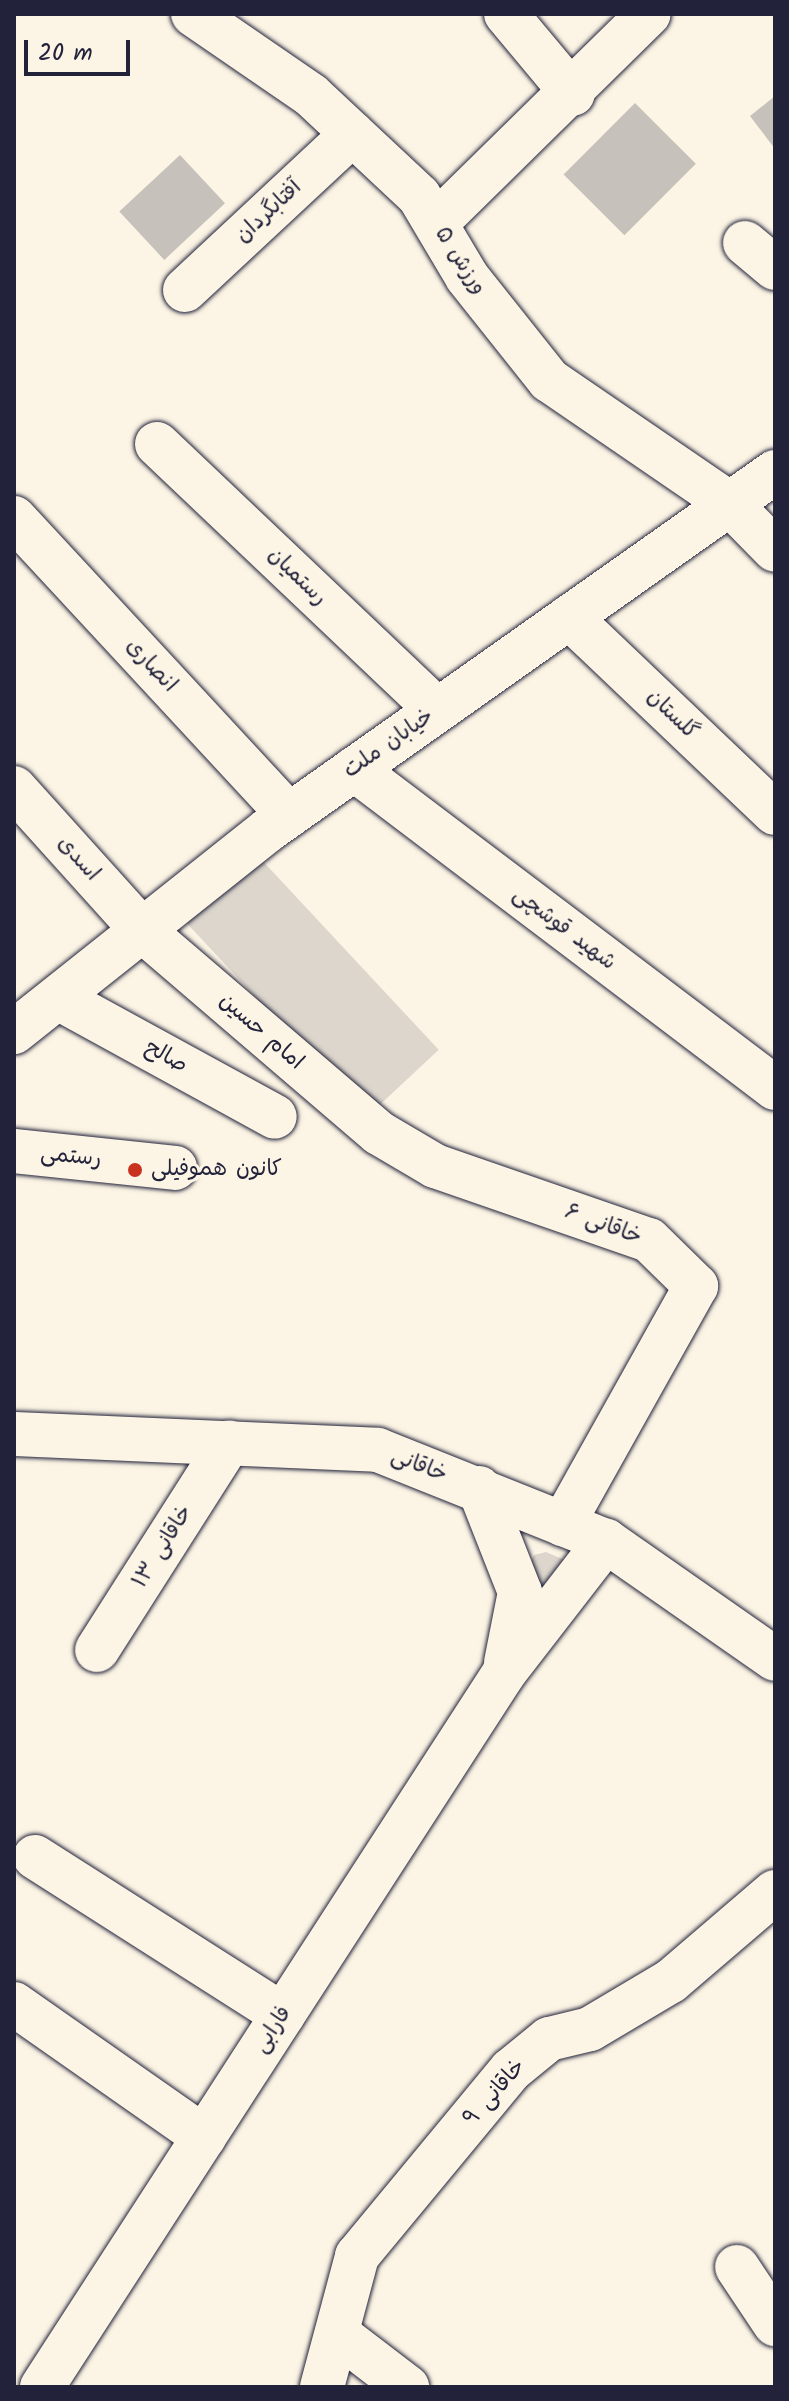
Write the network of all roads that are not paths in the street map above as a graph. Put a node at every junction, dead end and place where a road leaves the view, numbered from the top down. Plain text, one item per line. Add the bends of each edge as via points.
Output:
1 (193, 14) edge
2 (506, 14) edge
3 (649, 14) edge
4 (573, 94) junction
5 (352, 134) junction
6 (436, 223) junction
7 (185, 290) dead end
8 (157, 444) dead end
9 (775, 472) edge
10 (730, 504) junction
11 (14, 518) edge
12 (775, 550) edge
13 (569, 617) junction
14 (437, 710) junction
15 (354, 769) junction
16 (14, 788) edge
17 (775, 813) edge
18 (289, 815) junction
19 (142, 930) junction
20 (58, 998) junction
21 (14, 1032) edge
22 (775, 1088) edge
23 (275, 1117) dead end
24 (379, 1133) joint
25 (14, 1151) edge
26 (175, 1168) dead end
27 (14, 1434) edge
28 (229, 1443) junction
29 (479, 1488) junction
30 (563, 1524) junction
31 (606, 1541) junction
32 (97, 1650) dead end
33 (775, 1659) edge
34 (504, 1673) junction
35 (35, 1857) dead end
36 (775, 1892) edge
37 (14, 2004) edge
38 (283, 2015) junction
39 (204, 2137) junction
40 (737, 2267) dead end
41 (775, 2324) edge
42 (331, 2371) edge
43 (42, 2387) edge
44 (407, 2387) edge

1 - 5 street, ورزش ۵ via 311,95
2 - 4 street
3 - 4 street
4 - 6 street
5 - 6 street, ورزش ۵ via 419,196
5 - 7 street, آفتابگردان
6 - 10 street, ورزش ۵ via 467,277 549,380
8 - 14 street, رستمیان
9 - 10 street, خیابان ملت
10 - 12 street, ورزش ۵
10 - 13 street, خیابان ملت
11 - 18 street, انصاری
13 - 14 street, خیابان ملت
13 - 17 street, گلستان
14 - 15 street, خیابان ملت
15 - 18 street, خیابان ملت
15 - 22 street, شهید قوشچی
16 - 19 street, اسدی
18 - 19 street, خیابان ملت
19 - 20 street, خیابان ملت
19 - 24 street, امام حسین
20 - 21 street, خیابان ملت
20 - 23 street, صالح
24 - 30 street, خاقانی ۶ via 435,1166 649,1240 696,1286
25 - 26 street, رستمی
27 - 28 street, خاقانی
28 - 29 street, خاقانی via 378,1450
28 - 32 street, خاقانی ۱۳
29 - 30 street, خاقانی
29 - 34 street, فارابی via 520,1592
30 - 31 street, خاقانی
31 - 33 street, خاقانی
31 - 34 street, فارابی
34 - 38 street, فارابی
35 - 38 street
36 - 42 street, خاقانی ٩ via 671,1981 590,2029 549,2039 511,2070 357,2256
37 - 39 street
38 - 39 street, فارابی
39 - 43 street, فارابی
40 - 41 street
42 - 44 street

